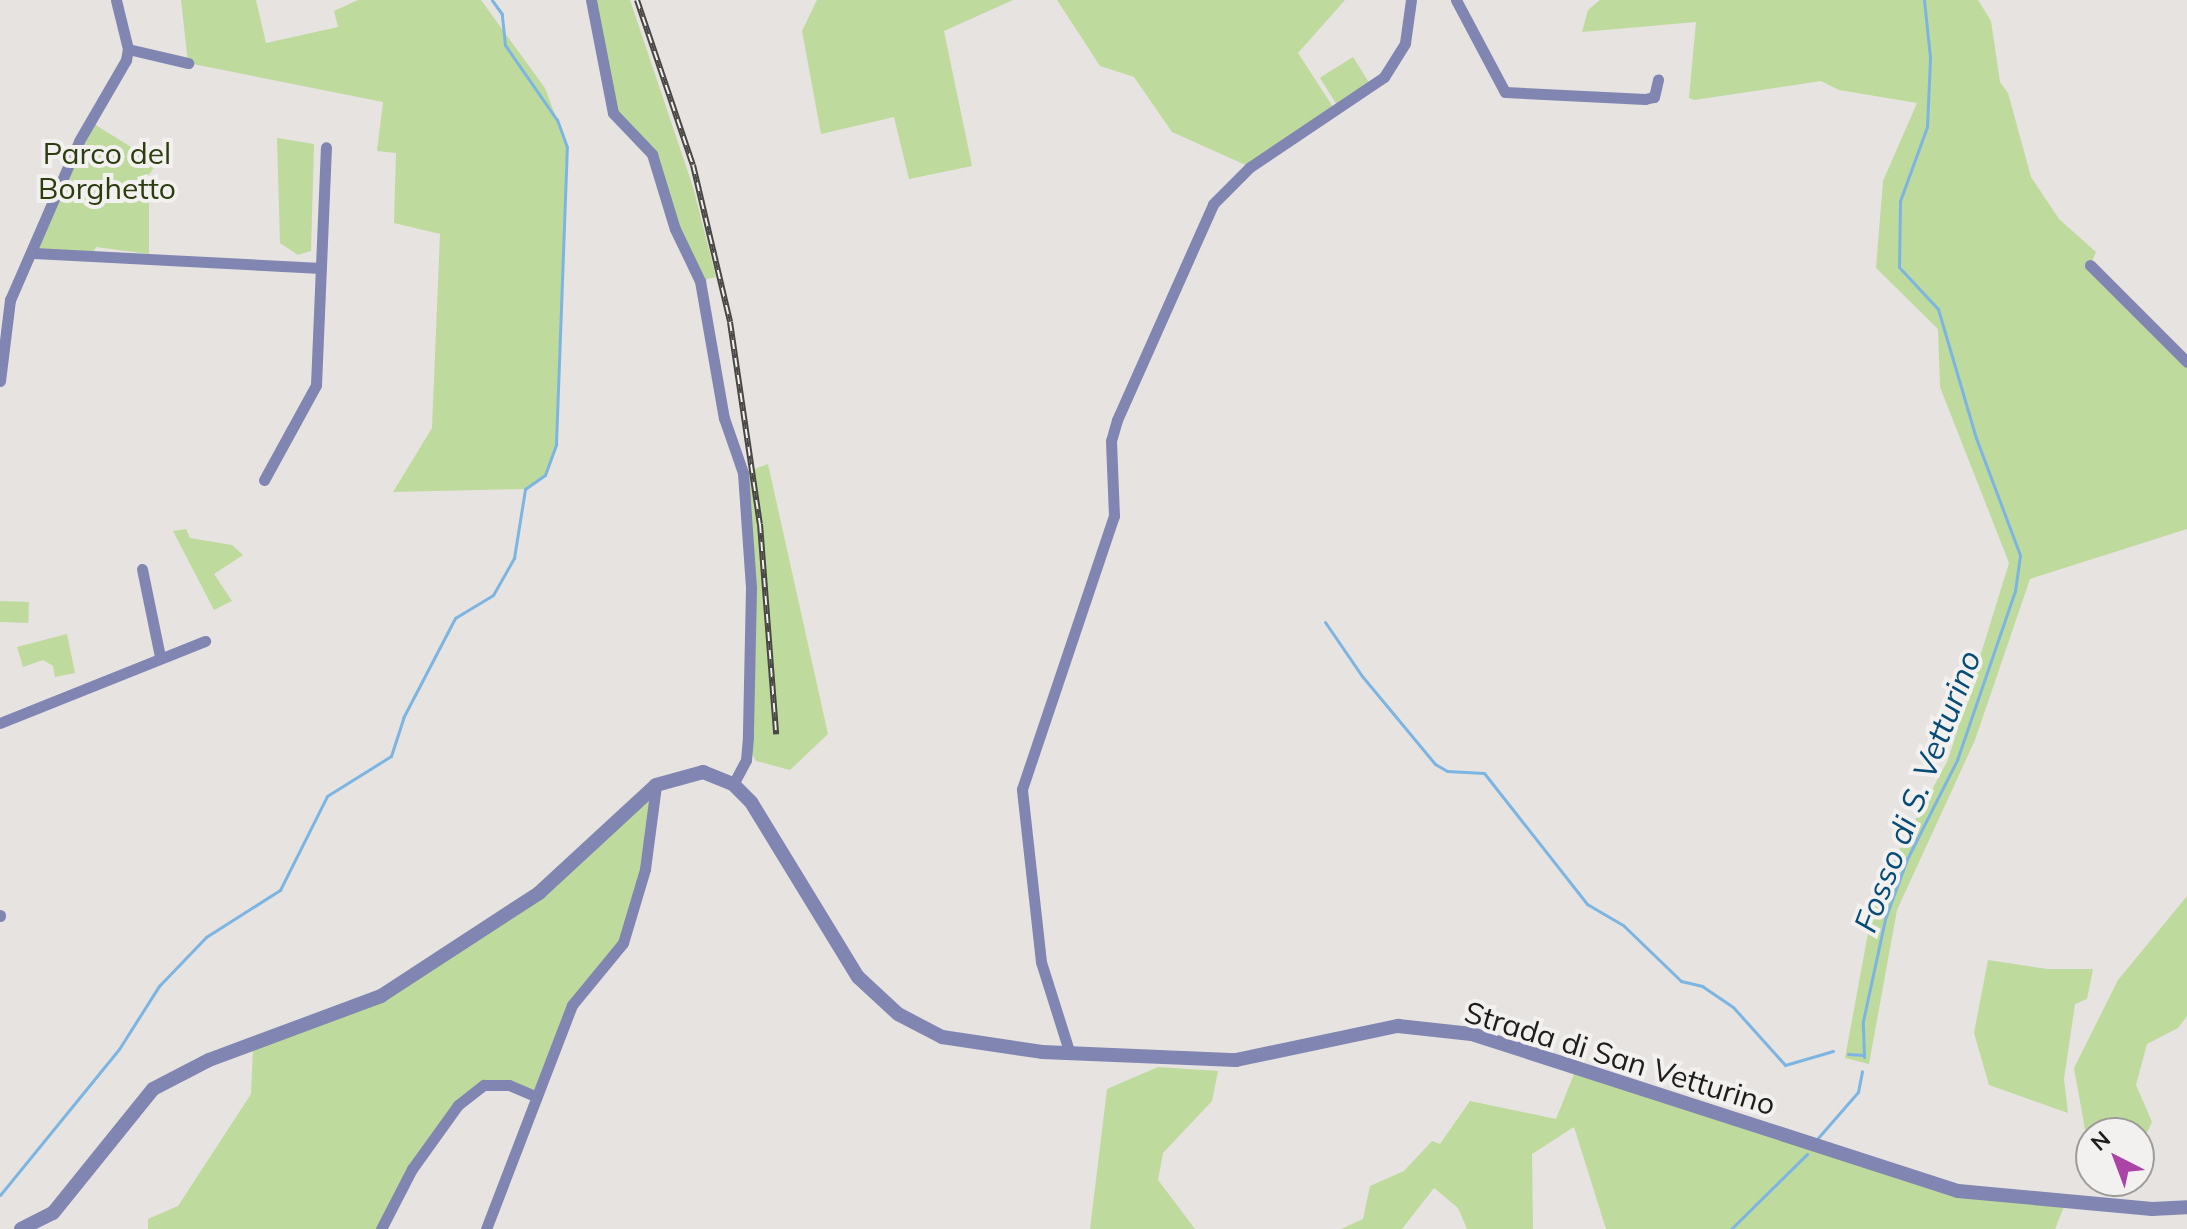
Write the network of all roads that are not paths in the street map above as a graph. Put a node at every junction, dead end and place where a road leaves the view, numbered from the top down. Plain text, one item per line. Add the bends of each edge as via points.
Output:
1 (116, 0) edge
2 (591, 0) edge
3 (1411, 0) edge
4 (1456, 0) edge
5 (128, 49) junction
6 (188, 63) dead end
7 (1658, 79) dead end
8 (326, 147) dead end
9 (34, 253) junction
10 (2090, 265) dead end
11 (321, 268) junction
12 (2187, 362) edge
13 (0, 381) edge
14 (264, 480) dead end
15 (142, 569) dead end
16 (205, 641) dead end
17 (160, 657) junction
18 (0, 723) edge
19 (733, 784) junction
20 (656, 785) junction
21 (1070, 1054) junction
22 (537, 1097) junction
23 (2187, 1207) edge
24 (21, 1229) edge
25 (381, 1229) edge
26 (486, 1229) edge

1 - 5 street
2 - 19 street via 613,113 652,154 675,229 700,281 724,418 743,473 751,588 748,737 746,760
3 - 21 street via 1405,43 1384,77 1250,167 1213,204 1117,420 1111,441 1114,516 1022,789 1041,962
4 - 7 street via 1505,92 1645,99 1654,97
5 - 6 street
5 - 9 street via 123,69 79,141
8 - 11 street
9 - 11 street
9 - 13 street via 10,300
10 - 12 street
11 - 14 street via 316,385
15 - 17 street
16 - 17 street
17 - 18 street
19 - 20 street via 703,772
19 - 21 street, Strada di San Vetturino via 751,802 858,977 898,1014 964,1042
20 - 22 street via 645,869 623,943 572,1005
20 - 24 street via 539,893 470,943 381,996 209,1060 153,1089 53,1213
21 - 23 street, Strada di San Vetturino via 1236,1060 1398,1026 1472,1034 1958,1191 2152,1209
22 - 25 street via 509,1085 484,1085 458,1105 412,1169
22 - 26 street

